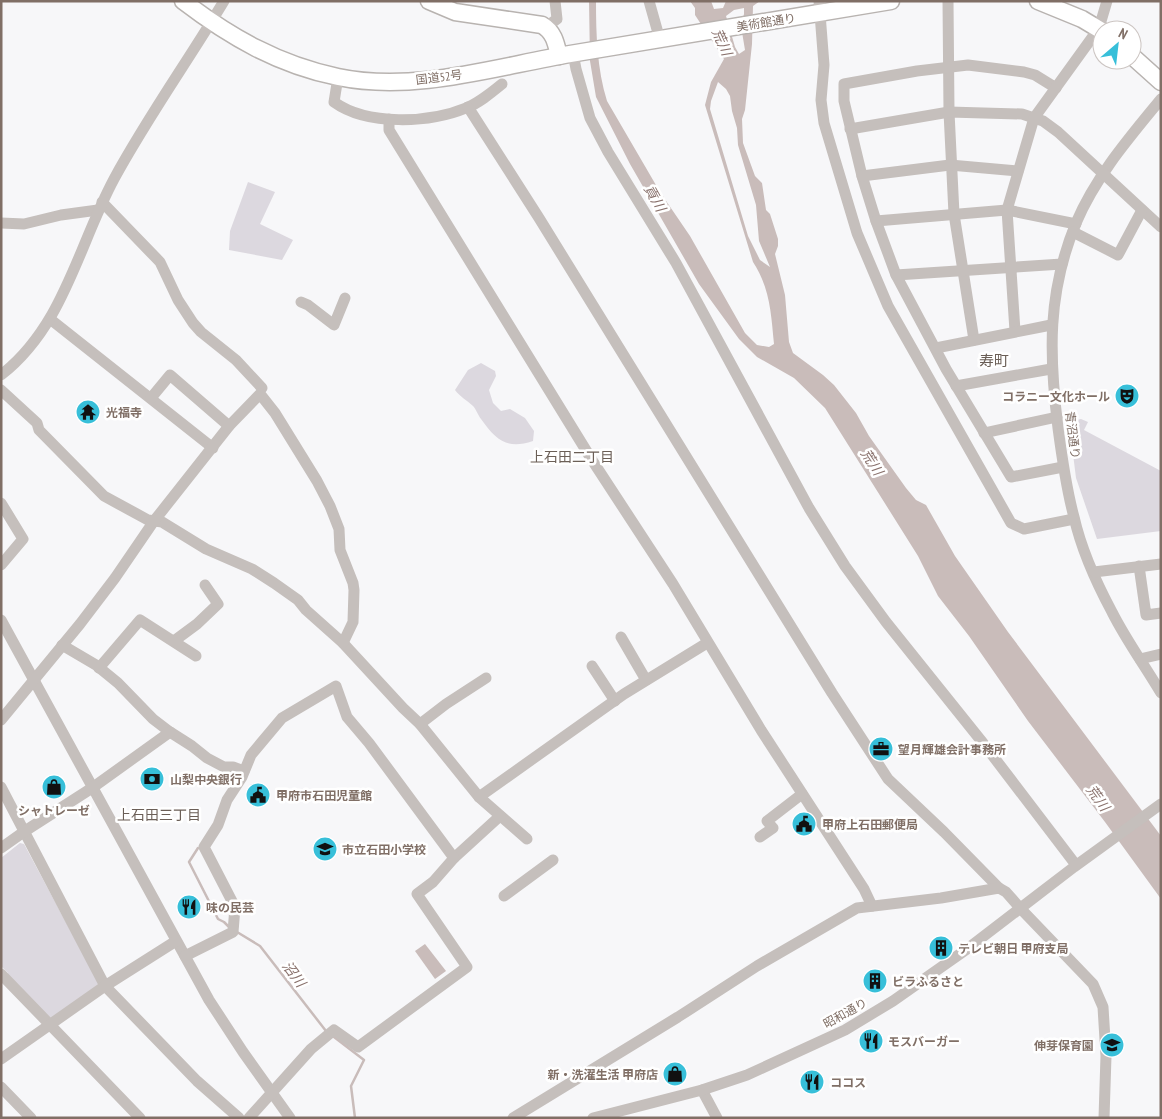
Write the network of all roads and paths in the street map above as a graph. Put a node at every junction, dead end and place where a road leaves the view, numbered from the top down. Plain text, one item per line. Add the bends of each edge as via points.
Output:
1 (183, 1) edge
2 (224, 1) edge
3 (429, 1) edge
4 (555, 1) edge
5 (649, 1) edge
6 (891, 1) edge
7 (948, 1) edge
8 (1038, 1) edge
9 (1108, 1) edge
10 (819, 7) edge
11 (1103, 20) edge
12 (211, 22) junction
13 (1092, 26) edge
14 (546, 27) junction
15 (664, 39) junction
16 (1092, 41) edge
17 (612, 48) joint
18 (570, 54) junction
19 (1142, 65) edge
20 (949, 66) junction
21 (338, 77) junction
22 (1161, 82) edge
23 (502, 84) dead end
24 (1056, 88) junction
25 (1161, 99) edge
26 (468, 107) junction
27 (949, 112) junction
28 (1034, 118) junction
29 (389, 119) junction
30 (850, 128) junction
31 (950, 165) junction
32 (1018, 171) junction
33 (1102, 174) junction
34 (862, 176) junction
35 (100, 206) junction
36 (1007, 210) junction
37 (1142, 210) junction
38 (954, 214) junction
39 (876, 222) junction
40 (1, 223) edge
41 (1161, 227) edge
42 (1074, 228) junction
43 (1062, 264) junction
44 (1010, 267) junction
45 (962, 270) junction
46 (896, 275) junction
47 (345, 298) dead end
48 (301, 302) dead end
49 (50, 319) junction
50 (1051, 324) junction
51 (1015, 332) junction
52 (974, 340) junction
53 (936, 348) junction
54 (1051, 369) junction
55 (1, 375) edge
56 (956, 386) junction
57 (1, 390) edge
58 (261, 391) junction
59 (151, 398) junction
60 (1057, 417) junction
61 (229, 426) junction
62 (984, 433) junction
63 (213, 448) junction
64 (1063, 467) junction
65 (1, 503) edge
66 (1074, 519) junction
67 (154, 521) junction
68 (1161, 564) edge
69 (1, 565) edge
70 (1139, 566) junction
71 (1094, 572) junction
72 (205, 585) dead end
73 (1161, 613) edge
74 (1, 620) edge
75 (621, 637) dead end
76 (174, 641) junction
77 (344, 643) junction
78 (707, 643) junction
79 (62, 645) junction
80 (1161, 654) edge
81 (196, 656) dead end
82 (1140, 659) junction
83 (592, 666) dead end
84 (99, 668) junction
85 (486, 678) dead end
86 (33, 680) junction
87 (646, 680) junction
88 (1161, 693) edge
89 (615, 701) junction
90 (1, 720) edge
91 (420, 724) junction
92 (170, 732) junction
93 (244, 771) junction
94 (1, 787) edge
95 (92, 788) junction
96 (802, 794) junction
97 (479, 797) junction
98 (1161, 804) edge
99 (500, 816) junction
100 (25, 831) junction
101 (760, 837) dead end
102 (527, 839) dead end
103 (1, 848) edge
104 (454, 858) junction
105 (553, 860) dead end
106 (1076, 865) junction
107 (999, 888) junction
108 (504, 896) dead end
109 (872, 906) junction
110 (1020, 908) junction
111 (176, 941) junction
112 (185, 956) junction
113 (1, 974) edge
114 (105, 986) junction
115 (49, 1024) junction
116 (1, 1059) edge
117 (1, 1087) edge
118 (702, 1090) junction
119 (271, 1093) junction
120 (31, 1118) edge
121 (140, 1118) edge
122 (239, 1118) edge
123 (249, 1118) edge
124 (290, 1118) edge
125 (514, 1118) edge
126 (593, 1118) edge
127 (717, 1118) edge
128 (1104, 1118) edge

1 - 12 highway, 国道52号
2 - 12 street
3 - 14 highway via 455,12
4 - 14 street via 557,19
5 - 15 street
6 - 10 highway, 美術館通り
7 - 20 street
8 - 13 highway
9 - 11 street
10 - 15 highway, 美術館通り via 798,17
10 - 66 street via 824,65 821,100 824,124 857,233 888,306 1010,523 1024,529
12 - 21 highway, 国道52号 via 262,52
12 - 35 street
14 - 18 highway
15 - 17 highway, 美術館通り
16 - 24 street
17 - 18 highway, 国道52号
18 - 21 highway, 国道52号 via 444,77 379,81
18 - 106 street via 590,118 608,152 676,263 809,508 845,566
19 - 22 highway
20 - 24 street via 968,65 1024,72
20 - 27 street
20 - 30 street via 844,84
21 - 29 street via 334,102 342,108
23 - 26 street
24 - 28 street
25 - 33 street, 青沼通り
26 - 29 street via 421,119
26 - 107 street via 888,779
27 - 28 street via 1022,114
27 - 30 street
27 - 31 street
28 - 32 street
28 - 33 street via 1058,132
29 - 78 street via 389,130
30 - 34 street
31 - 32 street
31 - 34 street
31 - 38 street
32 - 36 street
33 - 37 street
33 - 42 street, 青沼通り
34 - 39 street
35 - 40 street via 24,224
35 - 49 street via 65,292
35 - 58 street via 160,262 178,300 201,332 236,360
36 - 38 street
36 - 42 street
36 - 44 street
37 - 41 street
37 - 42 street via 1118,255
38 - 39 street
38 - 45 street
39 - 46 street
42 - 43 street, 青沼通り
43 - 44 street
43 - 50 street, 青沼通り
44 - 45 street
44 - 51 street
45 - 46 street
45 - 52 street
46 - 53 street
47 - 48 street via 334,325
49 - 55 street via 34,342
49 - 59 street
50 - 51 street
50 - 54 street, 青沼通り
51 - 52 street
52 - 53 street
53 - 56 street
54 - 56 street
54 - 60 street, 青沼通り
56 - 62 street
57 - 67 street via 37,423 39,430 104,496
58 - 61 street
58 - 77 street via 317,481 339,529 340,550 354,590 352,622
59 - 61 street via 170,375
59 - 63 street
60 - 62 street
60 - 64 street, 青沼通り
61 - 63 street
62 - 64 street via 1011,477
63 - 67 street
64 - 66 street, 青沼通り
65 - 69 street via 23,539
66 - 71 street, 青沼通り
67 - 77 street via 162,522 206,549 252,569 274,583 298,600
67 - 79 street via 115,578
68 - 70 street
70 - 71 street
70 - 73 street via 1146,615
71 - 82 street, 青沼通り via 1112,612
72 - 76 street via 218,604
74 - 86 street
75 - 87 street
76 - 81 street
76 - 84 street via 140,620
77 - 91 street
78 - 87 street
78 - 96 street
79 - 84 street
79 - 86 street
80 - 82 street
82 - 88 street, 青沼通り
83 - 89 street
84 - 92 street
85 - 91 street
86 - 90 street
86 - 95 street
87 - 89 street
89 - 97 street
91 - 97 street
92 - 93 street via 216,764
92 - 95 street
93 - 104 street via 251,755 282,718 336,686 347,717
93 - 112 street via 204,847 235,907 233,932
94 - 100 street
95 - 100 street
95 - 111 street
96 - 101 street via 768,820 773,828
96 - 109 street
97 - 99 street
98 - 106 street, 昭和通り
99 - 102 street
99 - 104 street
100 - 103 street
100 - 114 street
104 - 119 street via 434,882 417,894 467,967 358,1047 334,1030 311,1049
105 - 108 street
106 - 110 street, 昭和通り
107 - 109 street
107 - 110 street
109 - 125 street via 857,908 765,962
110 - 118 street, 昭和通り via 900,996 845,1030 747,1075
110 - 128 street via 1093,984 1103,1007 1106,1056
111 - 112 street
111 - 114 street
112 - 119 street via 209,1000
113 - 115 street
114 - 115 street
114 - 122 street
115 - 116 street
115 - 121 street
117 - 120 street
118 - 126 street, 昭和通り
118 - 127 street
119 - 123 street
119 - 124 street

